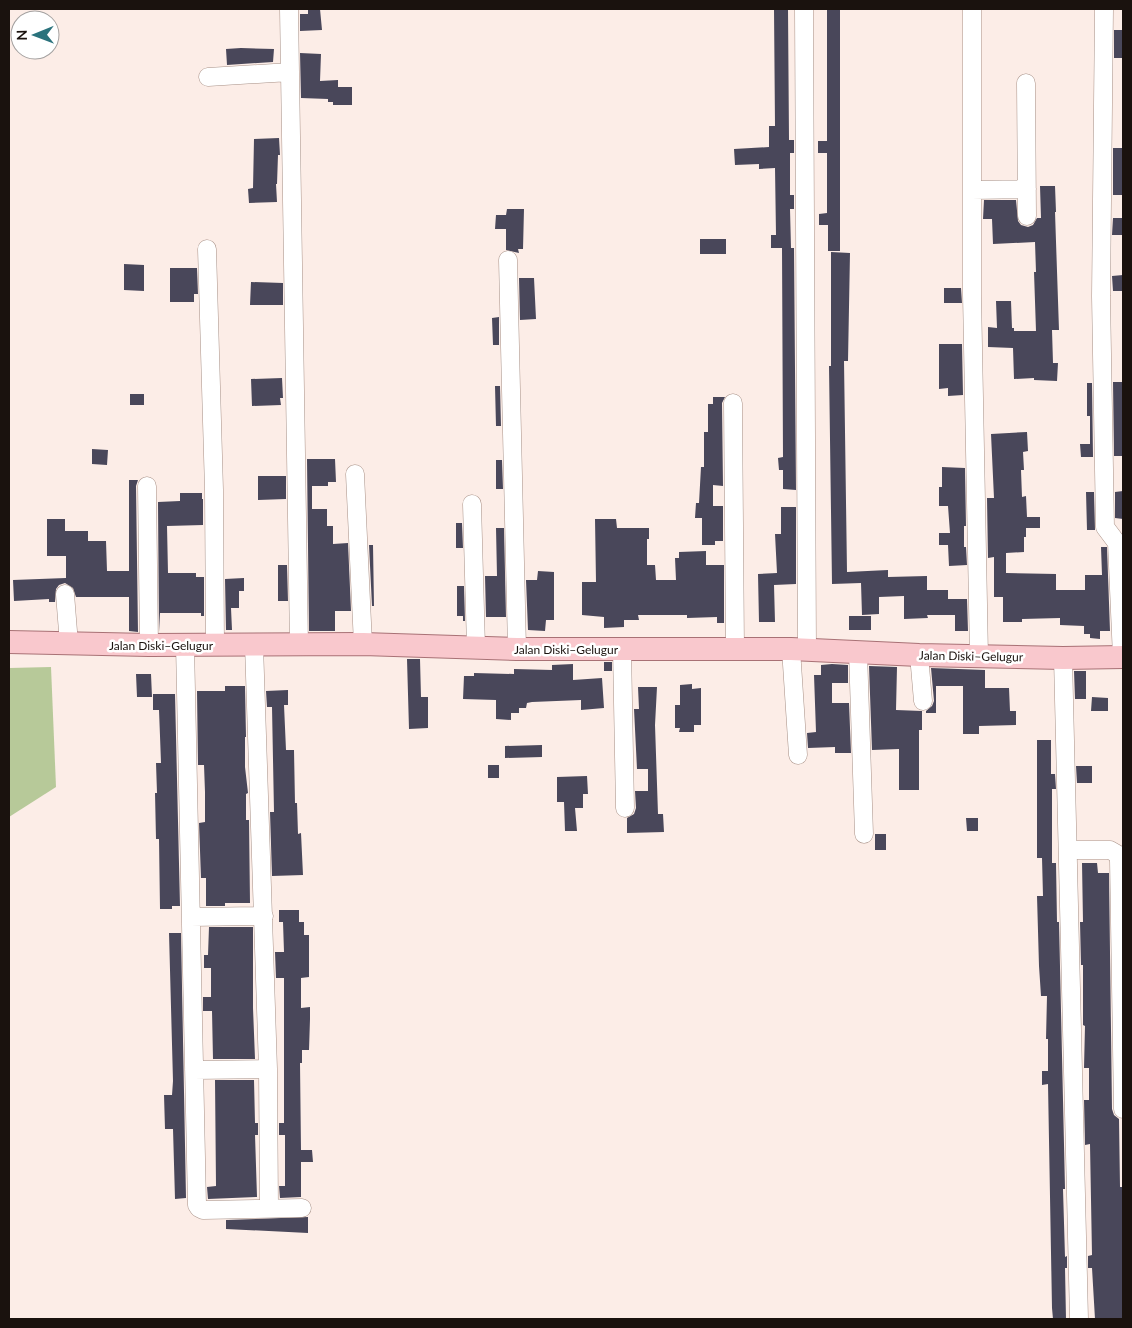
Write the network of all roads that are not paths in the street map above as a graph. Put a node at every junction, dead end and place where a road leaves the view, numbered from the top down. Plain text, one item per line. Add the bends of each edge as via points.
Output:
1 (289, 9) edge
2 (804, 9) edge
3 (972, 9) edge
4 (1104, 9) edge
5 (290, 72) junction
6 (208, 77) dead end
7 (1026, 83) dead end
8 (1027, 189) junction
9 (972, 190) junction
10 (1027, 216) dead end
11 (207, 249) dead end
12 (508, 260) dead end
13 (733, 403) dead end
14 (355, 474) dead end
15 (147, 486) dead end
16 (472, 504) dead end
17 (65, 594) dead end
18 (9, 642) edge
19 (69, 644) junction
20 (363, 644) junction
21 (149, 645) junction
22 (185, 645) junction
23 (215, 645) junction
24 (254, 645) junction
25 (299, 645) junction
26 (476, 647) junction
27 (517, 649) junction
28 (622, 649) junction
29 (735, 649) junction
30 (799, 649) junction
31 (858, 652) junction
32 (919, 655) junction
33 (979, 656) junction
34 (1123, 656) edge
35 (1063, 658) junction
36 (923, 701) dead end
37 (798, 754) dead end
38 (625, 808) dead end
39 (864, 834) dead end
40 (1069, 850) junction
41 (264, 916) junction
42 (191, 917) junction
43 (268, 1069) junction
44 (194, 1070) junction
45 (1123, 1109) edge
46 (269, 1208) junction
47 (302, 1208) dead end
48 (1079, 1319) edge

1 - 5 street
2 - 30 street
3 - 9 street
4 - 34 street via 1101,296 1105,527 1117,543
5 - 6 street
5 - 25 street
7 - 8 street
8 - 9 street
8 - 10 street
9 - 33 street
11 - 23 street
12 - 27 street
13 - 29 street
14 - 20 street
15 - 21 street
16 - 26 street
17 - 19 street
18 - 19 main road, Jalan Diski–Gelugur
19 - 21 main road, Jalan Diski–Gelugur
20 - 25 main road, Jalan Diski–Gelugur
20 - 26 main road, Jalan Diski–Gelugur
21 - 22 main road, Jalan Diski–Gelugur
22 - 23 main road, Jalan Diski–Gelugur
22 - 42 street
23 - 24 main road, Jalan Diski–Gelugur
24 - 25 main road, Jalan Diski–Gelugur
24 - 41 street
26 - 27 main road, Jalan Diski–Gelugur
27 - 28 main road, Jalan Diski–Gelugur
28 - 29 main road, Jalan Diski–Gelugur
28 - 38 street
29 - 30 main road, Jalan Diski–Gelugur
30 - 31 main road, Jalan Diski–Gelugur
30 - 37 street
31 - 32 main road, Jalan Diski–Gelugur
31 - 39 street
32 - 33 main road, Jalan Diski–Gelugur
32 - 36 street
33 - 35 main road, Jalan Diski–Gelugur
34 - 35 main road, Jalan Diski–Gelugur
35 - 40 street
40 - 45 street via 1110,850 1117,854
40 - 48 street
41 - 42 street
41 - 43 street
42 - 44 street
43 - 44 street
43 - 46 street
44 - 46 street via 197,1205 203,1210
46 - 47 street

